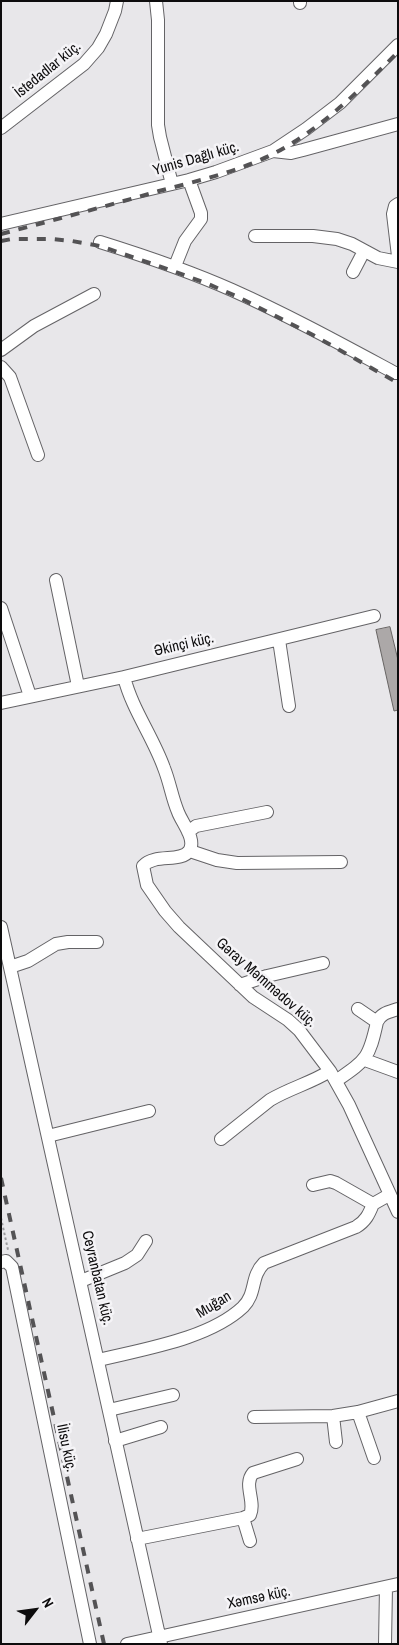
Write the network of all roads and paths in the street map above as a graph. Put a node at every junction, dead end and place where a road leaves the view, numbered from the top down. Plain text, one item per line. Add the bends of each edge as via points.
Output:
1 (117, 1) edge
2 (156, 1) edge
3 (398, 45) edge
4 (398, 124) edge
5 (1, 128) edge
6 (273, 151) junction
7 (189, 180) junction
8 (172, 184) junction
9 (398, 204) edge
10 (1, 224) edge
11 (254, 236) dead end
12 (100, 242) dead end
13 (364, 251) junction
14 (398, 256) edge
15 (398, 262) edge
16 (175, 266) junction
17 (353, 272) dead end
18 (94, 294) dead end
19 (1, 350) edge
20 (1, 366) edge
21 (398, 373) edge
22 (38, 455) dead end
23 (56, 580) dead end
24 (1, 608) edge
25 (374, 616) dead end
26 (279, 640) junction
27 (124, 676) junction
28 (78, 686) junction
29 (30, 696) junction
30 (1, 704) edge
31 (289, 706) dead end
32 (266, 812) dead end
33 (188, 832) junction
34 (190, 851) junction
35 (341, 862) dead end
36 (1, 927) edge
37 (97, 942) dead end
38 (323, 963) dead end
39 (10, 967) junction
40 (240, 985) junction
41 (358, 1009) dead end
42 (398, 1009) edge
43 (377, 1022) junction
44 (365, 1060) junction
45 (398, 1072) edge
46 (333, 1076) junction
47 (149, 1111) dead end
48 (48, 1136) junction
49 (221, 1139) dead end
50 (313, 1185) dead end
51 (389, 1195) junction
52 (372, 1204) junction
53 (398, 1212) edge
54 (1, 1218) edge
55 (146, 1241) dead end
56 (6, 1262) edge
57 (81, 1281) junction
58 (99, 1360) junction
59 (172, 1395) dead end
60 (398, 1401) edge
61 (109, 1410) junction
62 (358, 1412) junction
63 (333, 1416) junction
64 (254, 1417) dead end
65 (162, 1427) dead end
66 (115, 1440) junction
67 (336, 1442) dead end
68 (374, 1458) dead end
69 (297, 1459) dead end
70 (243, 1518) junction
71 (137, 1539) junction
72 (250, 1541) dead end
73 (392, 1585) edge
74 (160, 1640) edge
75 (90, 1644) edge
76 (127, 1644) edge
77 (385, 1644) edge

1 - 5 street, İstedadlar küç. via 106,34 84,64
2 - 8 street via 158,125
3 - 6 street via 340,103
4 - 6 street, Yunis Dağlı küç. via 291,153
6 - 7 street, Yunis Dağlı küç.
7 - 8 street, Yunis Dağlı küç.
7 - 16 street via 202,219 185,241
8 - 10 street, Yunis Dağlı küç.
9 - 14 street via 393,214
11 - 13 street via 337,239
12 - 16 street
13 - 15 street
13 - 17 street
16 - 21 street via 233,290
18 - 19 street via 34,326
20 - 22 street via 10,377
23 - 28 street
24 - 29 street
25 - 26 street, Əkinçi küç.
26 - 27 street, Əkinçi küç.
26 - 31 street
27 - 28 street, Əkinçi küç.
27 - 33 street
28 - 29 street, Əkinçi küç.
29 - 30 street, Əkinçi küç.
32 - 33 street via 196,826
33 - 34 street via 192,844
34 - 35 street via 236,863
34 - 40 street, Gəray Məmmədov küç. via 186,855 147,862 143,866 147,885 179,928
36 - 39 street, Ceyranbatan küç.
37 - 39 street via 56,944 28,961
38 - 40 street
39 - 48 street, Ceyranbatan küç.
40 - 46 street, Gəray Məmmədov küç. via 299,1030
41 - 43 street
42 - 43 street via 385,1013
43 - 44 street
44 - 45 street
44 - 46 street
46 - 49 street via 278,1095
46 - 51 street, Gəray Məmmədov küç.
47 - 48 street
48 - 57 street, Ceyranbatan küç.
50 - 52 street via 330,1181
51 - 52 street
51 - 53 street, Gəray Məmmədov küç.
52 - 58 street, Muğan via 368,1218 362,1224 264,1263 257,1270 251,1296 227,1320 184,1338
54 - 56 path via 8,1250
55 - 57 street via 137,1255
56 - 75 street, İlisu küç. via 12,1267
57 - 58 street, Ceyranbatan küç.
58 - 61 street, Ceyranbatan küç.
59 - 61 street
60 - 62 street
61 - 66 street, Ceyranbatan küç.
62 - 63 street
62 - 68 street
63 - 64 street
63 - 67 street
65 - 66 street
66 - 71 street, Ceyranbatan küç.
69 - 70 street via 253,1473 249,1478 253,1508
70 - 71 street
70 - 72 street
71 - 74 street, Ceyranbatan küç.
73 - 74 street, Xəmsə küç.
73 - 77 street
74 - 76 street, Xəmsə küç.

